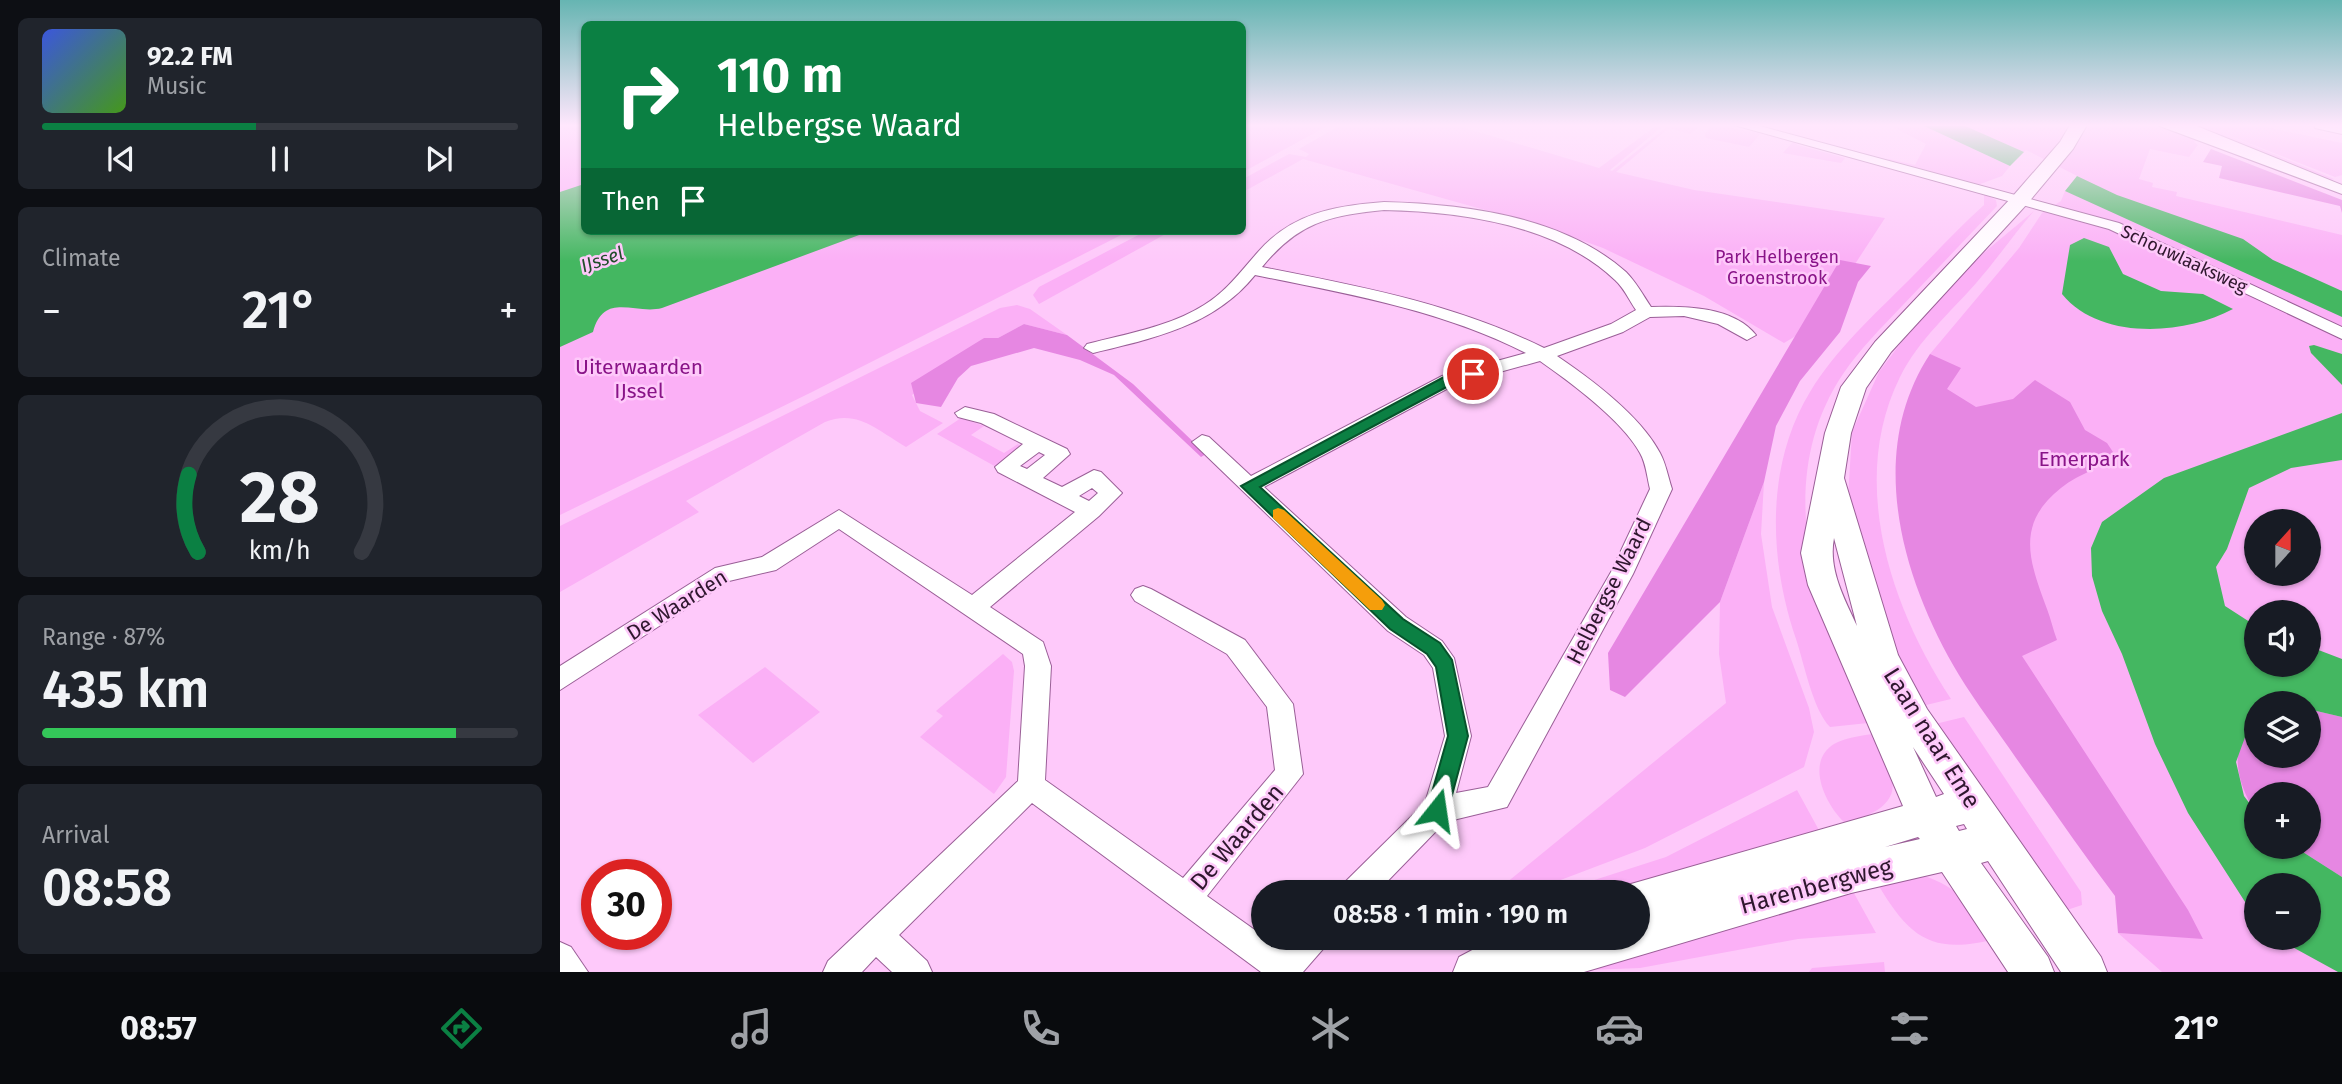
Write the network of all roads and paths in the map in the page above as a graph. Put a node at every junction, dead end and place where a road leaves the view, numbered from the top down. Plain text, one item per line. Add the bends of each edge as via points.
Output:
1 (1909, 170) edge
2 (2045, 170) edge
3 (2291, 170) edge
4 (2342, 190) edge
5 (2020, 200) junction
6 (1253, 270) junction
7 (1646, 312) junction
8 (2342, 334) edge
9 (1747, 335) dead end
10 (1093, 348) dead end
11 (1545, 354) junction
12 (965, 413) dead end
13 (1202, 442) dead end
14 (1832, 478) junction
15 (1249, 486) junction
16 (1063, 496) junction
17 (1091, 511) junction
18 (1143, 595) dead end
19 (973, 607) junction
20 (560, 679) edge
21 (1031, 786) junction
22 (1972, 804) junction
23 (1437, 810) junction
24 (1927, 816) junction
25 (1996, 841) junction
26 (1949, 851) junction
27 (1369, 880) edge
28 (1650, 897) edge
29 (1186, 898) junction
30 (1650, 932) edge
31 (876, 936) junction
32 (1302, 950) edge
33 (1587, 950) edge
34 (560, 958) edge
35 (1511, 962) edge
36 (1285, 970) edge
37 (572, 972) edge
38 (839, 972) edge
39 (916, 972) edge
40 (2034, 972) edge
41 (2086, 972) edge

1 - 5 street, Schouwlaaksweg
2 - 5 street, Laan naar Eme
3 - 4 street
5 - 8 street, Schouwlaaksweg via 2113,226
5 - 14 street, Laan naar Eme via 1883,347 1854,387 1838,433
6 - 7 street via 1274,242 1308,219 1365,205 1438,207 1521,226 1587,252 1619,275
6 - 10 street via 1224,299 1181,323
6 - 11 street, Helbergse Waard via 1474,321
7 - 9 street via 1684,311 1724,320
7 - 11 street via 1617,328
11 - 15 street via 1449,380
11 - 23 street, Helbergse Waard via 1611,406 1649,452 1661,489 1622,574 1497,799
12 - 16 street via 988,418 1038,443 1005,467
13 - 15 street
14 - 22 street, Laan naar Eme via 1882,656 1915,720
14 - 24 street, Laan naar Eme via 1816,553 1823,585
15 - 23 street via 1397,624 1433,648 1445,665 1458,736
16 - 17 street
16 - 17 street via 1094,477 1111,493
17 - 19 street
18 - 29 street, De Waarden via 1236,647 1280,704 1289,774
19 - 20 street, De Waarden via 839,518 768,564 723,574
19 - 21 street, De Waarden via 1034,649 1038,666
21 - 29 street, De Waarden
21 - 31 street
22 - 24 street, Harenbergweg
22 - 25 street, Laan naar Eme
23 - 27 street
24 - 26 street, Laan naar Eme
24 - 28 street, Harenbergweg
25 - 26 street, Harenbergweg
25 - 41 street, Laan naar Eme
26 - 30 street, Harenbergweg
26 - 40 street, Laan naar Eme
29 - 36 street, De Waarden
31 - 38 street
31 - 39 street
32 - 36 street, De Waarden
33 - 35 street
34 - 37 street

